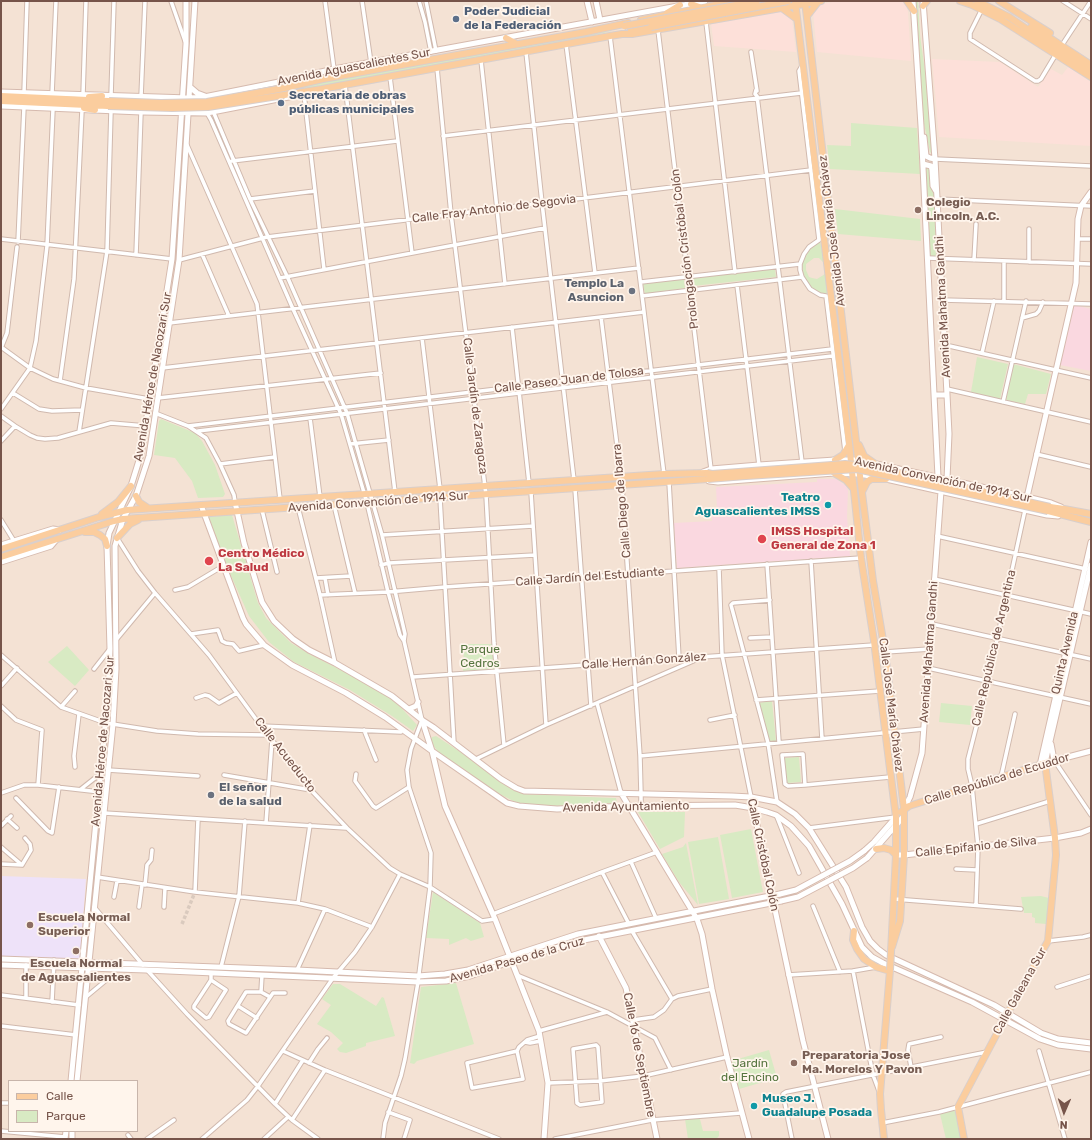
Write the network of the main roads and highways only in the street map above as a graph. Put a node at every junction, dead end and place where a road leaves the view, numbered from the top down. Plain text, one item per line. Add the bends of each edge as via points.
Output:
1 (186, 1) edge
2 (195, 1) edge
3 (588, 1) edge
4 (596, 1) edge
5 (705, 1) edge
6 (735, 1) edge
7 (750, 1) edge
8 (757, 1) edge
9 (788, 1) edge
10 (819, 1) edge
11 (907, 1) edge
12 (913, 1) edge
13 (960, 1) edge
14 (977, 1) edge
15 (987, 1) edge
16 (999, 1) edge
17 (805, 2) edge
18 (795, 3) edge
19 (924, 3) edge
20 (691, 4) junction
21 (680, 5) junction
22 (702, 8) junction
23 (782, 8) junction
24 (914, 12) junction
25 (662, 15) junction
26 (742, 15) junction
27 (807, 16) junction
28 (797, 19) junction
29 (600, 20) junction
30 (592, 22) junction
31 (586, 32) junction
32 (622, 34) junction
33 (506, 38) junction
34 (515, 43) junction
35 (435, 54) junction
36 (1091, 60) edge
37 (1091, 65) edge
38 (1091, 72) edge
39 (1091, 77) edge
40 (323, 79) junction
41 (280, 82) junction
42 (190, 88) junction
43 (322, 89) junction
44 (1, 92) edge
45 (284, 92) junction
46 (1, 96) edge
47 (102, 96) junction
48 (212, 96) junction
49 (204, 97) junction
50 (172, 98) junction
51 (182, 98) junction
52 (189, 98) junction
53 (33, 100) junction
54 (1, 101) edge
55 (74, 102) junction
56 (110, 103) junction
57 (1, 106) edge
58 (95, 110) junction
59 (173, 113) junction
60 (182, 113) junction
61 (207, 113) junction
62 (188, 114) junction
63 (921, 126) junction
64 (935, 159) junction
65 (923, 164) junction
66 (937, 192) junction
67 (1091, 192) edge
68 (172, 259) junction
69 (176, 280) junction
70 (934, 395) junction
71 (947, 395) junction
72 (856, 441) junction
73 (849, 443) junction
74 (835, 460) junction
75 (850, 460) junction
76 (858, 460) junction
77 (874, 463) junction
78 (834, 474) junction
79 (852, 474) junction
80 (860, 474) junction
81 (706, 475) junction
82 (938, 477) junction
83 (886, 479) junction
84 (947, 479) junction
85 (131, 486) junction
86 (854, 489) junction
87 (941, 491) junction
88 (862, 493) junction
89 (136, 496) junction
90 (1027, 497) junction
91 (235, 502) junction
92 (201, 505) junction
93 (148, 508) junction
94 (1049, 509) junction
95 (1064, 509) junction
96 (127, 510) junction
97 (118, 511) junction
98 (236, 512) junction
99 (204, 514) junction
100 (1091, 514) edge
101 (1063, 516) junction
102 (99, 517) junction
103 (142, 518) junction
104 (123, 519) junction
105 (114, 521) junction
106 (1091, 522) edge
107 (59, 531) junction
108 (80, 532) junction
109 (117, 538) junction
110 (54, 541) junction
111 (1091, 542) edge
112 (1, 545) edge
113 (107, 546) junction
114 (1, 549) edge
115 (1, 557) edge
116 (861, 558) junction
117 (1, 562) edge
118 (1089, 568) edge
119 (873, 581) junction
120 (1058, 697) junction
121 (418, 702) road end
122 (409, 709) junction
123 (422, 720) junction
124 (1050, 742) junction
125 (432, 751) junction
126 (1091, 751) edge
127 (1054, 760) junction
128 (1042, 764) junction
129 (621, 793) junction
130 (751, 797) junction
131 (629, 806) junction
132 (753, 808) junction
133 (904, 809) junction
134 (904, 816) junction
135 (896, 817) junction
136 (896, 826) junction
137 (1091, 829) edge
138 (1055, 838) junction
139 (876, 849) junction
140 (896, 855) junction
141 (904, 855) junction
142 (771, 895) junction
143 (773, 903) junction
144 (692, 911) junction
145 (697, 919) junction
146 (597, 930) junction
147 (854, 931) junction
148 (600, 937) junction
149 (891, 951) junction
150 (1, 958) edge
151 (511, 959) junction
152 (83, 962) junction
153 (90, 962) junction
154 (1, 966) edge
155 (82, 968) junction
156 (89, 968) junction
157 (890, 971) junction
158 (1091, 1043) edge
159 (1091, 1050) edge
160 (71, 1080) edge
161 (78, 1080) edge
162 (544, 1139) edge
163 (656, 1139) edge
164 (749, 1139) edge
165 (828, 1139) edge
166 (884, 1139) edge
167 (964, 1139) edge

1 - 51 main road, Avenida Héroe de Nacozari Sur
2 - 42 main road, Avenida Héroe de Nacozari Sur
3 - 30 main road
4 - 29 main road
5 - 20 main road, Avenida Aguascalientes Sur
6 - 22 main road, Avenida Aguascalientes Sur
7 - 26 main road via 752,8
8 - 31 main road, Avenida Aguascalientes Sur, bridge
9 - 32 main road, Avenida Aguascalientes Sur, bridge via 631,30
10 - 17 main road, Avenida Aguascalientes Sur
10 - 27 main road
11 - 24 main road
12 - 24 main road, Avenida Mahatma Gandhi
13 - 39 main road via 1010,24
14 - 38 main road via 1003,14
15 - 37 main road
16 - 36 main road
17 - 18 main road, Avenida Aguascalientes Sur
17 - 27 main road, Avenida José María Chávez
18 - 23 main road, Avenida Aguascalientes Sur
18 - 28 main road, Avenida José María Chávez
19 - 64 main road, Avenida Mahatma Gandhi
20 - 21 main road, Avenida Aguascalientes Sur
20 - 22 main road
21 - 25 main road
21 - 29 main road, Avenida Aguascalientes Sur
22 - 25 main road, Avenida Aguascalientes Sur
23 - 26 main road, Avenida Aguascalientes Sur
23 - 28 main road
24 - 63 main road, Avenida Mahatma Gandhi
25 - 31 main road, Avenida Aguascalientes Sur
26 - 32 main road, Avenida Aguascalientes Sur
27 - 72 main road, Avenida José María Chávez
28 - 73 main road, Avenida José María Chávez
29 - 30 main road, Avenida Aguascalientes Sur
30 - 33 main road, Avenida Aguascalientes Sur
31 - 34 main road, Avenida Aguascalientes Sur
32 - 43 main road, Avenida Aguascalientes Sur
33 - 34 main road
33 - 35 main road, Avenida Aguascalientes Sur
34 - 35 main road, Avenida Aguascalientes Sur
35 - 40 main road, Avenida Aguascalientes Sur
35 - 41 main road, Avenida Aguascalientes Sur via 334,69
40 - 41 main road
40 - 45 main road, Avenida Aguascalientes Sur
41 - 48 main road, Avenida Aguascalientes Sur
42 - 48 main road via 200,94
42 - 52 main road, Avenida Héroe de Nacozari Sur
43 - 45 main road, Avenida Aguascalientes Sur
43 - 61 main road, Avenida Aguascalientes Sur
44 - 47 main road, Avenida Aguascalientes Sur
45 - 56 main road, Avenida Aguascalientes Sur, bridge via 207,102
46 - 53 main road, Avenida Aguascalientes Sur
47 - 55 main road via 81,97
47 - 56 main road, Avenida Aguascalientes Sur
48 - 49 main road, Avenida Aguascalientes Sur
49 - 52 main road, Avenida Aguascalientes Sur
49 - 61 main road via 201,99 200,107
50 - 51 main road, Avenida Aguascalientes Sur
50 - 56 main road, Avenida Aguascalientes Sur via 142,97
50 - 59 main road via 178,104 177,111
51 - 52 main road, Avenida Aguascalientes Sur
51 - 60 main road, Avenida Héroe de Nacozari Sur
52 - 62 main road, Avenida Héroe de Nacozari Sur
53 - 54 main road, Avenida Aguascalientes Sur
53 - 55 main road, Avenida Aguascalientes Sur
55 - 56 main road, Avenida Aguascalientes Sur
55 - 58 main road via 79,108
56 - 58 main road, Avenida Aguascalientes Sur
56 - 59 main road, Avenida Aguascalientes Sur via 142,112
57 - 58 main road, Avenida Aguascalientes Sur
59 - 60 main road, Avenida Aguascalientes Sur
60 - 62 main road, Avenida Aguascalientes Sur
60 - 68 main road, Avenida Héroe de Nacozari Sur
61 - 62 main road, Avenida Aguascalientes Sur
62 - 69 main road, Avenida Héroe de Nacozari Sur
63 - 64 main road via 926,156
63 - 65 main road, Avenida Mahatma Gandhi
64 - 66 main road, Avenida Mahatma Gandhi
65 - 66 main road via 931,166 933,186
65 - 70 main road, Avenida Mahatma Gandhi
66 - 71 main road, Avenida Mahatma Gandhi
67 - 90 main road via 1081,206 1078,219 1076,283
68 - 69 main road via 176,266
68 - 85 main road, Avenida Héroe de Nacozari Sur via 141,454
69 - 89 main road, Avenida Héroe de Nacozari Sur via 149,456
70 - 71 main road
70 - 82 main road, Avenida Mahatma Gandhi
71 - 84 main road, Avenida Mahatma Gandhi
72 - 76 main road, Avenida José María Chávez
72 - 77 main road via 864,456
73 - 74 main road via 845,452
73 - 75 main road, Avenida José María Chávez
74 - 75 main road, Avenida Convención de 1914 Sur
74 - 81 main road, Avenida Convención de 1914 Sur via 759,465
75 - 76 main road, Avenida Convención de 1914 Sur
75 - 79 main road, Calle José María Chávez
76 - 77 main road, Avenida Convención de 1914 Sur
76 - 80 main road, Calle José María Chávez
77 - 82 main road, Avenida Convención de 1914 Sur
78 - 79 main road, Avenida Convención de 1914 Sur
78 - 81 main road, Avenida Convención de 1914 Sur via 718,482
78 - 86 main road via 846,480
79 - 80 main road, Avenida Convención de 1914 Sur
79 - 86 main road, Calle José María Chávez
80 - 83 main road, Avenida Convención de 1914 Sur
80 - 88 main road, Calle José María Chávez
81 - 91 main road, Avenida Convención de 1914 Sur via 664,474
81 - 94 main road, Avenida Convención de 1914 Sur, bridge via 746,476 857,469
81 - 98 main road, Avenida Convención de 1914 Sur via 669,482 622,486
82 - 84 main road, Avenida Convención de 1914 Sur
82 - 87 main road, Avenida Mahatma Gandhi
83 - 87 main road, Avenida Convención de 1914 Sur
83 - 88 main road via 871,479
84 - 87 main road, Avenida Mahatma Gandhi
84 - 90 main road, Avenida Convención de 1914 Sur
85 - 97 main road, Avenida Héroe de Nacozari Sur
85 - 102 main road via 118,502
86 - 116 main road, Calle José María Chávez
87 - 101 main road, Avenida Convención de 1914 Sur via 1047,515
87 - 133 main road, Avenida Mahatma Gandhi via 922,753 910,797
88 - 119 main road, Calle José María Chávez
89 - 93 main road via 139,502
89 - 96 main road, Avenida Héroe de Nacozari Sur
90 - 95 main road, Avenida Convención de 1914 Sur
91 - 92 main road, Avenida Convención de 1914 Sur
91 - 98 main road, Avenida Ayuntamiento
92 - 93 main road, Avenida Convención de 1914 Sur
92 - 99 main road, Avenida Ayuntamiento
93 - 96 main road, Avenida Convención de 1914 Sur
94 - 95 main road, Avenida Convención de 1914 Sur
94 - 101 main road, Avenida Convención de 1914 Sur
95 - 100 main road, Avenida Convención de 1914 Sur
96 - 97 main road, Avenida Convención de 1914 Sur
96 - 104 main road, Avenida Héroe de Nacozari Sur
97 - 102 main road, Avenida Convención de 1914 Sur
97 - 105 main road, Avenida Héroe de Nacozari Sur
98 - 99 main road, Avenida Convención de 1914 Sur
98 - 122 main road, Avenida Ayuntamiento via 262,602 274,621 309,650 392,696
99 - 103 main road, Avenida Convención de 1914 Sur
99 - 125 main road, Avenida Ayuntamiento via 245,621 264,645 292,665 386,717
101 - 106 main road, Avenida Convención de 1914 Sur
102 - 107 main road, Avenida Convención de 1914 Sur
103 - 104 main road, Avenida Convención de 1914 Sur
103 - 109 main road via 130,524
104 - 105 main road, Avenida Convención de 1914 Sur
104 - 109 main road, Avenida Héroe de Nacozari Sur
105 - 108 main road, Avenida Convención de 1914 Sur
105 - 113 main road, Avenida Héroe de Nacozari Sur
107 - 112 main road, Avenida Convención de 1914 Sur via 53,529
107 - 114 main road, Avenida Convención de 1914 Sur
108 - 110 main road, Avenida Convención de 1914 Sur
108 - 113 main road via 94,532 100,535 105,539
109 - 153 main road, Avenida Héroe de Nacozari Sur via 113,724
110 - 115 main road, Avenida Convención de 1914 Sur
110 - 117 main road, Avenida Convención de 1914 Sur via 52,546
111 - 118 main road, Quinta Avenida
113 - 152 main road, Avenida Héroe de Nacozari Sur via 110,649 106,723
116 - 119 main road via 867,561
116 - 135 main road, Calle José María Chávez
118 - 120 main road, Quinta Avenida
119 - 133 main road, Calle José María Chávez via 885,652
120 - 124 main road, Quinta Avenida
120 - 128 main road, Quinta Avenida
121 - 122 main road
122 - 123 main road, Avenida Ayuntamiento
123 - 125 main road
123 - 129 main road, Avenida Ayuntamiento via 501,779 524,791
124 - 127 main road
124 - 128 main road, Quinta Avenida
125 - 131 main road, Avenida Ayuntamiento via 507,803 557,809
125 - 151 main road via 445,806
126 - 127 main road, Calle República de Ecuador
127 - 128 main road, Calle República de Ecuador
128 - 133 main road, Calle República de Ecuador
128 - 138 main road, Calle Galeana Sur
129 - 130 main road, Avenida Ayuntamiento
129 - 131 main road
130 - 132 main road, Calle Cristóbal Colón
130 - 158 main road, Avenida Ayuntamiento via 777,802 795,814 808,828 846,887 870,941 886,955 994,1005 1042,1033 1058,1039
131 - 132 main road, Avenida Ayuntamiento via 735,805
131 - 144 main road
132 - 142 main road, Calle Cristóbal Colón
132 - 147 main road, Avenida Ayuntamiento via 776,815 791,826 809,846 842,904
133 - 134 main road, Calle José María Chávez
133 - 135 main road, Avenida Paseo de la Cruz
134 - 136 main road, Avenida Paseo de la Cruz
134 - 141 main road, Calle José María Chávez
135 - 136 main road, Calle José María Chávez
135 - 142 main road, Avenida Paseo de la Cruz, bridge via 874,842 850,861 796,890
136 - 139 main road, Avenida Paseo de la Cruz
136 - 140 main road, Calle José María Chávez
137 - 138 main road, Calle Epifanio de Silva
138 - 141 main road, Calle Epifanio de Silva
138 - 167 main road, Calle Galeana Sur, bridge via 1056,855 1048,941 958,1107
139 - 140 main road via 891,850
139 - 143 main road, Avenida Paseo de la Cruz, bridge via 853,868 798,897
140 - 141 main road, Calle Epifanio de Silva
140 - 149 main road, Calle José María Chávez
141 - 149 main road, Calle José María Chávez via 900,921
142 - 143 main road, Calle Cristóbal Colón
142 - 144 main road, Avenida Paseo de la Cruz
143 - 145 main road, Avenida Paseo de la Cruz
143 - 165 main road, Calle Cristóbal Colón
144 - 145 main road
144 - 146 main road, Avenida Paseo de la Cruz
145 - 148 main road, Avenida Paseo de la Cruz
145 - 164 main road via 727,1057
146 - 148 main road, Calle 16 de Septiembre
146 - 151 main road, Avenida Paseo de la Cruz via 578,934
147 - 157 main road via 853,940 864,959 876,968
147 - 159 main road, Avenida Ayuntamiento via 862,947 883,963 972,1002 1040,1039 1058,1045
148 - 151 main road, Avenida Paseo de la Cruz
148 - 163 main road, Calle 16 de Septiembre via 626,988
149 - 157 main road, Calle José María Chávez, bridge
150 - 152 main road, Avenida Paseo de la Cruz
151 - 153 main road, Avenida Paseo de la Cruz via 468,970 418,976
151 - 156 main road, Avenida Paseo de la Cruz via 470,976 418,982
151 - 162 main road via 540,1036 548,1083
152 - 153 main road, Avenida Paseo de la Cruz
152 - 155 main road, Avenida Héroe de Nacozari Sur
153 - 156 main road, Avenida Héroe de Nacozari Sur
154 - 155 main road, Avenida Paseo de la Cruz
155 - 156 main road, Avenida Paseo de la Cruz
155 - 160 main road, Avenida Héroe de Nacozari Sur
156 - 161 main road, Avenida Héroe de Nacozari Sur
157 - 166 main road, Calle José María Chávez via 880,1094

